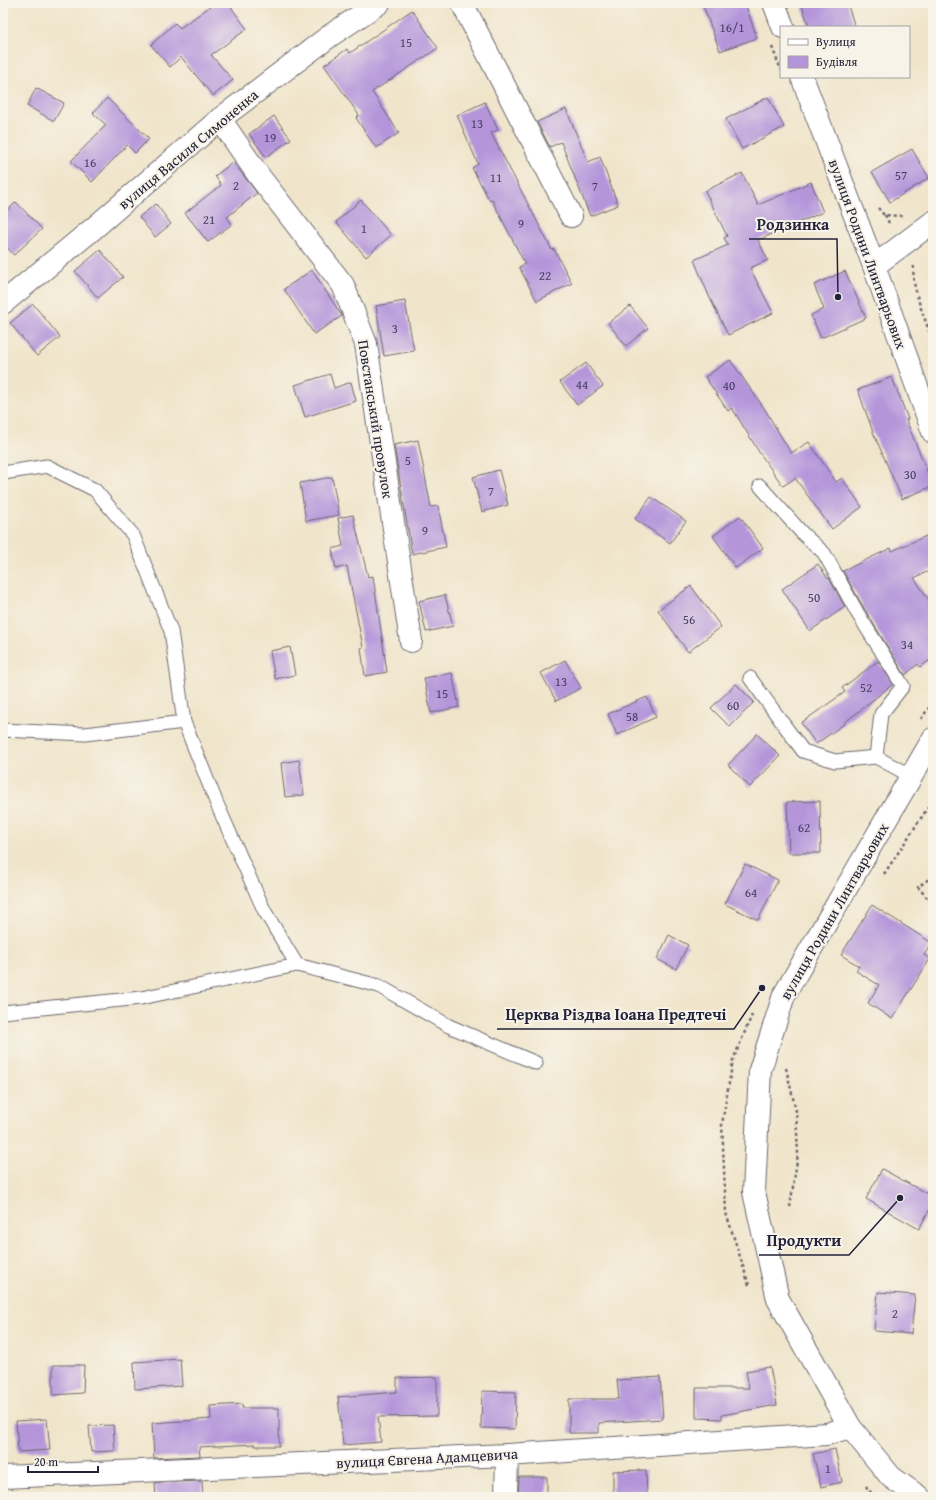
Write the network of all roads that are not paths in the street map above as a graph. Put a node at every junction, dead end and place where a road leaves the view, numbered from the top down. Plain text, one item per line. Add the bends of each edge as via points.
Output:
1 (379, 3) edge
2 (462, 3) edge
3 (774, 3) edge
4 (783, 26) edge
5 (802, 78) edge
6 (220, 119) junction
7 (570, 216) dead end
8 (933, 222) edge
9 (874, 266) junction
10 (3, 304) edge
11 (933, 432) edge
12 (3, 473) edge
13 (760, 486) dead end
14 (410, 641) dead end
15 (750, 678) dead end
16 (184, 722) junction
17 (3, 730) edge
18 (933, 739) edge
19 (876, 757) junction
20 (911, 776) junction
21 (297, 965) junction
22 (3, 1012) edge
23 (536, 1063) dead end
24 (850, 1427) junction
25 (507, 1455) junction
26 (3, 1477) edge
27 (506, 1497) edge
28 (919, 1497) edge

1 - 6 street, вулиця Василя Симоненка via 331,35
2 - 7 street
3 - 4 street
5 - 9 street, вулиця Родини Линтварьових
6 - 10 street, вулиця Василя Симоненка
6 - 14 street, Повстанський провулок via 259,176 343,285 366,344
8 - 9 street
9 - 11 street, вулиця Родини Линтварьових
12 - 16 lane via 47,466 94,490 133,535 171,631
13 - 19 lane via 803,534 824,553 903,686 881,714
15 - 19 lane via 803,751 834,761
16 - 17 lane via 85,734
16 - 21 lane via 216,804 264,910
18 - 20 street, вулиця Родини Линтварьових
19 - 20 lane
20 - 24 street, вулиця Родини Линтварьових via 784,996 760,1070 754,1192 778,1299
21 - 22 lane via 141,998
21 - 23 lane via 379,986 449,1026
24 - 25 street, вулиця Євгена Адамцевича via 827,1434
24 - 28 street, вулиця Родини Линтварьових via 891,1477
25 - 26 street, вулиця Євгена Адамцевича
25 - 27 street

